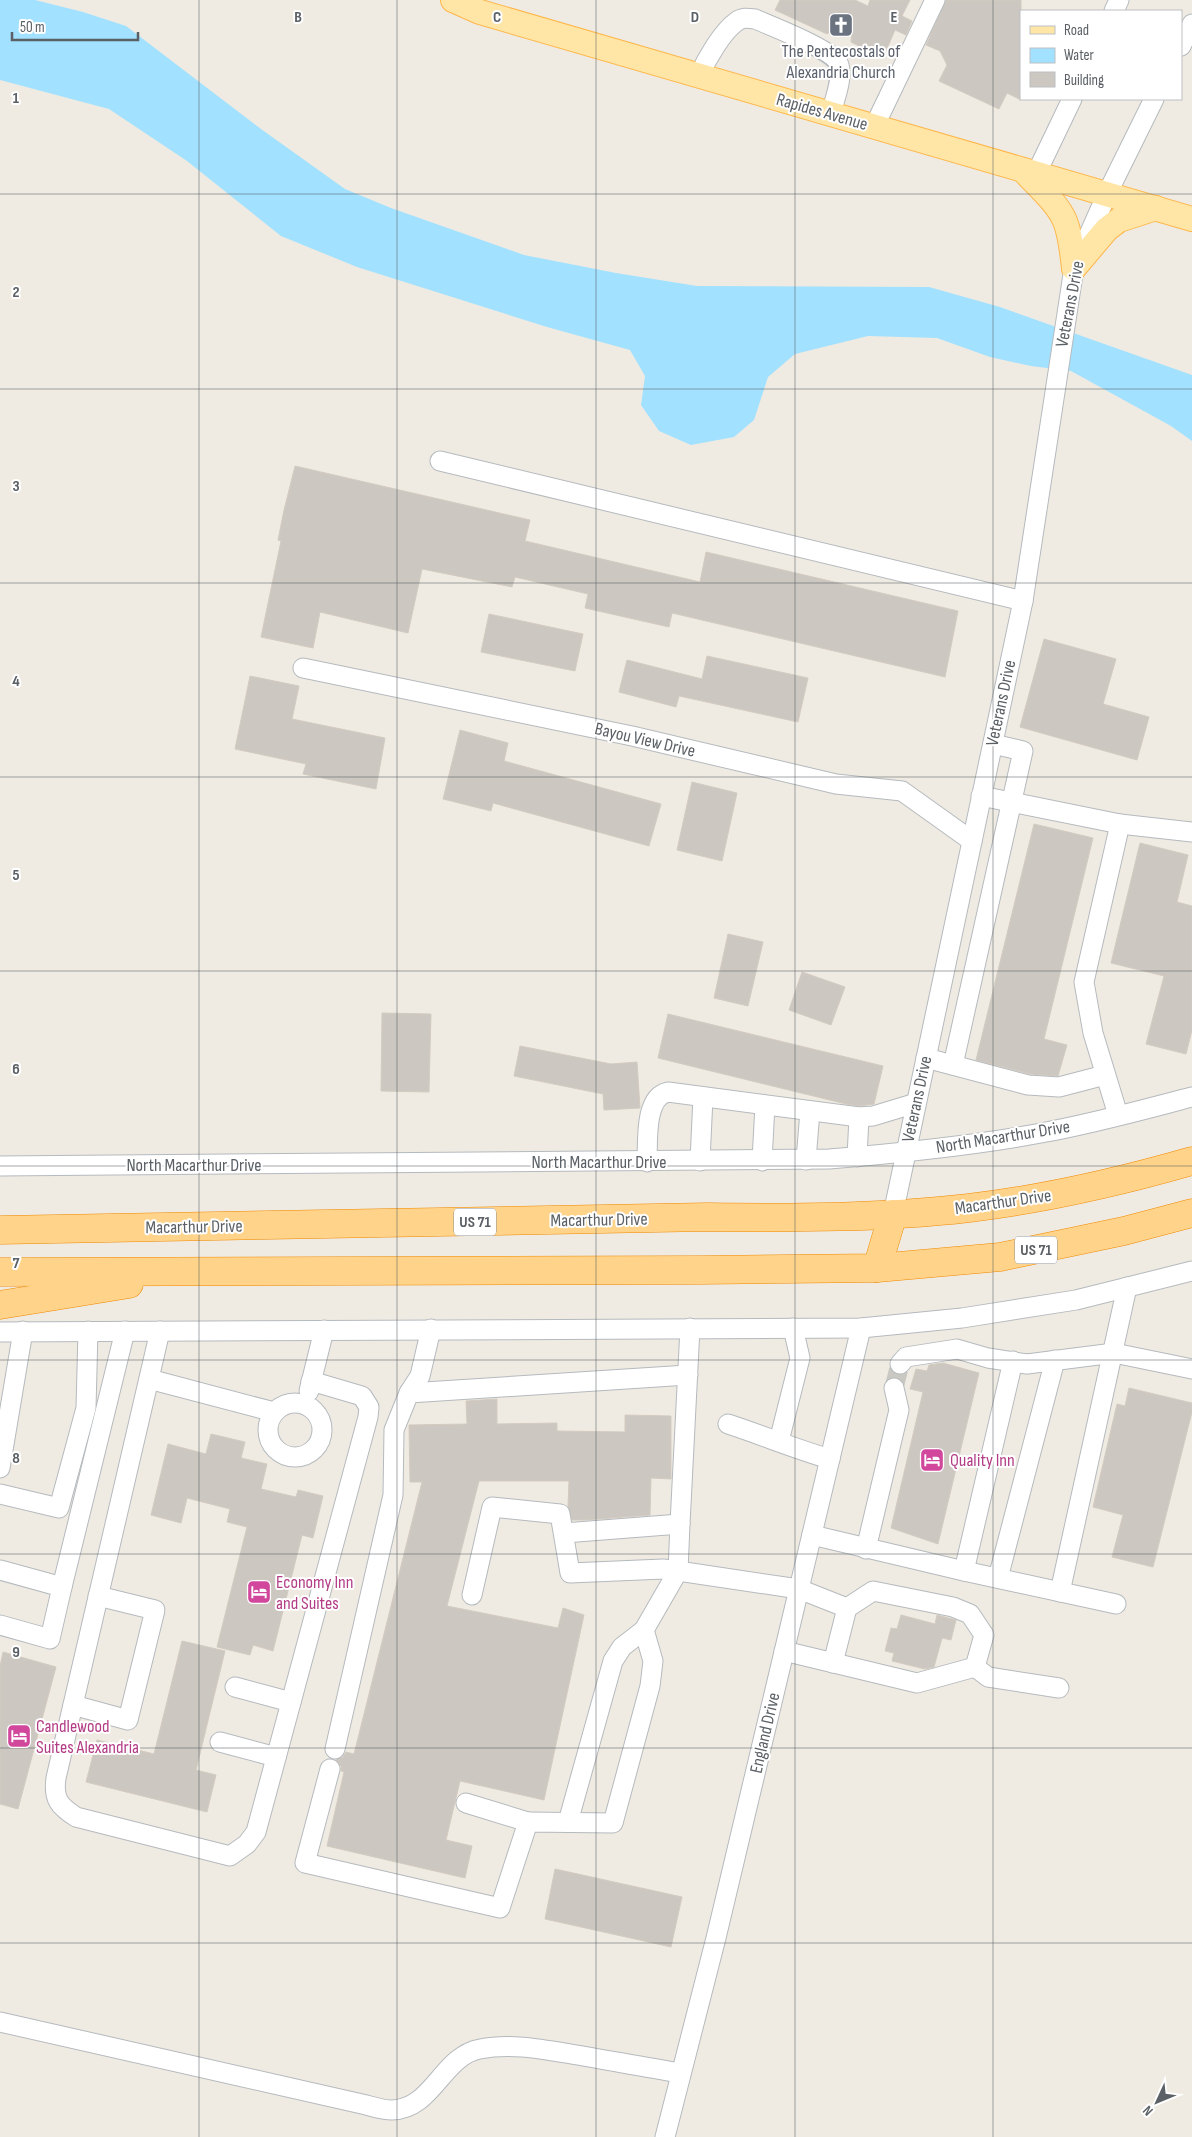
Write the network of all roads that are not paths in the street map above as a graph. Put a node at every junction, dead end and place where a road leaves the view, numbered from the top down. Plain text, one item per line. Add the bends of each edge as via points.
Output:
1 (453, 0) edge
2 (935, 0) edge
3 (483, 6) edge
4 (1192, 24) edge
5 (1182, 44) edge
6 (699, 76) junction
7 (1071, 100) edge
8 (1154, 100) edge
9 (831, 114) junction
10 (874, 127) junction
11 (1029, 172) junction
12 (1107, 194) junction
13 (1156, 208) junction
14 (1192, 219) edge
15 (1072, 276) junction
16 (440, 460) dead end
17 (1023, 601) junction
18 (303, 668) dead end
19 (993, 744) junction
20 (982, 796) junction
21 (1012, 803) junction
22 (1120, 824) junction
23 (1192, 832) edge
24 (972, 841) junction
25 (951, 943) junction
26 (979, 949) junction
27 (926, 1058) junction
28 (953, 1065) junction
29 (1105, 1075) junction
30 (703, 1096) junction
31 (1192, 1097) edge
32 (916, 1103) junction
33 (765, 1105) junction
34 (810, 1110) junction
35 (1118, 1116) junction
36 (859, 1117) junction
37 (906, 1152) junction
38 (857, 1157) junction
39 (806, 1160) junction
40 (700, 1161) junction
41 (762, 1161) junction
42 (1192, 1161) edge
43 (647, 1162) junction
44 (0, 1166) edge
45 (1192, 1213) edge
46 (893, 1214) junction
47 (0, 1221) edge
48 (0, 1230) edge
49 (58, 1230) junction
50 (877, 1268) junction
51 (210, 1270) junction
52 (1192, 1271) edge
53 (0, 1272) edge
54 (1127, 1287) junction
55 (0, 1305) edge
56 (917, 1322) junction
57 (690, 1328) junction
58 (794, 1328) junction
59 (861, 1328) junction
60 (432, 1329) junction
61 (324, 1330) junction
62 (88, 1331) junction
63 (125, 1331) junction
64 (160, 1331) junction
65 (0, 1332) edge
66 (23, 1332) junction
67 (1114, 1353) junction
68 (920, 1355) junction
69 (1055, 1360) junction
70 (1013, 1362) junction
71 (900, 1364) dead end
72 (1192, 1368) edge
73 (688, 1375) junction
74 (149, 1379) junction
75 (312, 1381) junction
76 (894, 1388) tunnel mouth
77 (409, 1393) junction
78 (305, 1404) junction
79 (274, 1412) junction
80 (728, 1424) dead end
81 (779, 1441) junction
82 (830, 1459) junction
83 (0, 1468) edge
84 (0, 1494) edge
85 (680, 1524) junction
86 (564, 1533) junction
87 (812, 1535) junction
88 (866, 1548) junction
89 (0, 1570) edge
90 (678, 1571) junction
91 (964, 1571) junction
92 (998, 1578) junction
93 (62, 1587) junction
94 (798, 1589) junction
95 (1060, 1592) junction
96 (472, 1595) dead end
97 (98, 1596) junction
98 (1116, 1604) dead end
99 (847, 1608) junction
100 (0, 1625) edge
101 (644, 1630) junction
102 (784, 1651) junction
103 (833, 1663) junction
104 (975, 1667) junction
105 (235, 1687) dead end
106 (1059, 1688) dead end
107 (291, 1702) junction
108 (73, 1706) junction
109 (220, 1742) dead end
110 (335, 1749) dead end
111 (276, 1757) junction
112 (330, 1769) dead end
113 (466, 1803) dead end
114 (528, 1822) junction
115 (568, 1822) junction
116 (0, 2022) edge
117 (680, 2073) junction
118 (665, 2137) edge

1 - 3 main road, Rapides Avenue
2 - 10 street
3 - 6 main road, Rapides Avenue
4 - 5 street
6 - 9 main road, Rapides Avenue
6 - 9 street via 711,53 735,22 755,19 818,47 836,59 840,74
7 - 11 street
8 - 12 street, Veterans Drive
9 - 10 main road, Rapides Avenue
10 - 11 main road, Rapides Avenue
11 - 12 main road, Rapides Avenue
11 - 15 main road via 1065,220
12 - 13 main road, Rapides Avenue
12 - 15 street, Veterans Drive
13 - 14 main road, Rapides Avenue
13 - 15 main road via 1120,220 1106,229 1091,245
15 - 17 street, Veterans Drive
16 - 17 street
17 - 19 street, Veterans Drive
18 - 24 street, Bayou View Drive via 632,736 836,784 902,791
19 - 20 street, Veterans Drive
19 - 21 street via 1023,751
20 - 21 street
20 - 24 street, Veterans Drive
21 - 22 street
21 - 26 street
22 - 23 street
22 - 29 street via 1084,982 1092,1033
24 - 25 street, Veterans Drive
25 - 26 street
25 - 27 street, Veterans Drive
26 - 28 street
27 - 28 street
27 - 32 street, Veterans Drive
28 - 29 street via 1028,1085 1059,1087
29 - 35 street
30 - 33 street
30 - 40 street
30 - 43 street via 668,1092 656,1098 651,1112
31 - 35 street, North Macarthur Drive
32 - 36 street
32 - 37 street, Veterans Drive
33 - 34 street
33 - 41 street
34 - 36 street
34 - 39 street
35 - 37 street, North Macarthur Drive via 1040,1133
36 - 38 street
37 - 38 street, North Macarthur Drive
37 - 46 street, Veterans Drive
38 - 39 street, North Macarthur Drive
39 - 41 street, North Macarthur Drive
40 - 41 street, North Macarthur Drive
40 - 43 street, North Macarthur Drive
42 - 46 highway, Macarthur Drive / US 71 via 1069,1192 970,1208
43 - 44 street, North Macarthur Drive
45 - 50 highway, US 71 via 1000,1257
46 - 49 highway, Macarthur Drive / US 71
46 - 50 highway
47 - 49 highway
48 - 49 highway, Macarthur Drive / US 71
50 - 51 highway, US 71
51 - 53 highway, US 71
51 - 55 highway
52 - 54 street
54 - 56 street via 1076,1300
54 - 67 street
56 - 59 street
56 - 68 street
57 - 58 street
57 - 60 street
57 - 73 street
58 - 59 street
58 - 81 street via 800,1358
59 - 82 street, England Drive
60 - 61 street
60 - 77 street via 420,1376
61 - 64 street
61 - 75 street
62 - 63 street
62 - 66 street
62 - 84 street via 86,1408 59,1508
63 - 64 street
63 - 93 street
64 - 74 street
65 - 66 street
66 - 83 street
67 - 69 street
67 - 72 street
67 - 95 street
68 - 70 street via 958,1349
68 - 71 street via 906,1357
69 - 70 street via 1027,1364
69 - 92 street
70 - 91 street
73 - 77 street
73 - 85 street
74 - 79 street
74 - 97 street
75 - 78 street
75 - 107 street via 362,1396 369,1407
76 - 88 street via 899,1410
77 - 110 street via 394,1430 393,1495
78 - 79 street via 289,1403
78 - 79 street via 320,1416 323,1426 319,1444 304,1456 286,1455 272,1444 268,1428
80 - 81 street
81 - 82 street
82 - 87 street, England Drive
85 - 86 street
85 - 90 street
86 - 90 street via 570,1573
86 - 96 street via 560,1514 492,1507
87 - 88 street
87 - 94 street, England Drive
88 - 91 street
89 - 93 street
90 - 94 street
90 - 101 street
91 - 92 street
92 - 95 street
93 - 100 street via 50,1639
94 - 99 street
94 - 102 street, England Drive
95 - 98 street
97 - 108 street
97 - 108 street via 156,1610 128,1720
99 - 103 street
99 - 104 street via 873,1591 954,1607 970,1614 984,1635
101 - 115 street via 622,1647 613,1661
101 - 115 street via 653,1660 650,1686 613,1822
102 - 103 street
102 - 117 street, England Drive via 716,1938
103 - 104 street via 917,1683
104 - 106 street via 988,1677
105 - 107 street
107 - 111 street
108 - 111 street via 54,1794 64,1809 76,1817 134,1832 230,1856 247,1844 256,1832
109 - 111 street
112 - 114 street via 305,1862 500,1908
113 - 114 street
114 - 115 street
116 - 117 street via 392,2110 410,2105 428,2093 464,2054 480,2049 515,2046
117 - 118 street, England Drive

